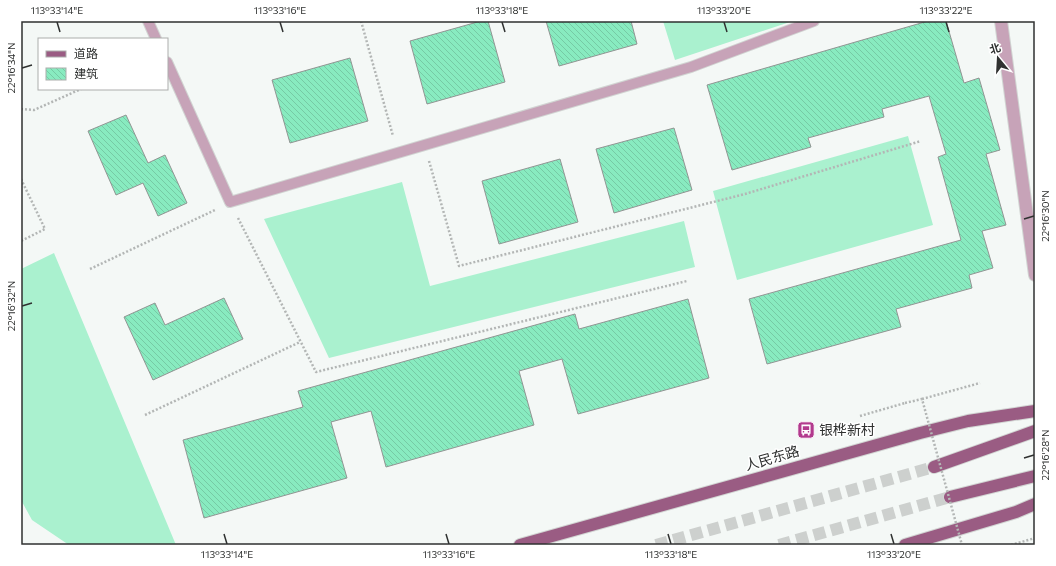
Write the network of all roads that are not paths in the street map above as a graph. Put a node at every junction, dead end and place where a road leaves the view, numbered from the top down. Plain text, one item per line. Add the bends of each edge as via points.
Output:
1 (148, 21) edge
2 (814, 21) edge
3 (1001, 21) edge
4 (156, 38) edge
5 (168, 64) edge
6 (1035, 275) edge
7 (1035, 411) edge
8 (1035, 431) edge
9 (934, 467) tunnel mouth
10 (1035, 476) edge
11 (950, 497) tunnel mouth
12 (1035, 504) edge
13 (520, 545) edge
14 (905, 545) edge

1 - 4 lane
2 - 5 lane via 691,67 230,202
3 - 6 street
7 - 13 main road, 人民东路 via 968,421 920,432
8 - 9 main road
10 - 11 main road
12 - 14 main road

